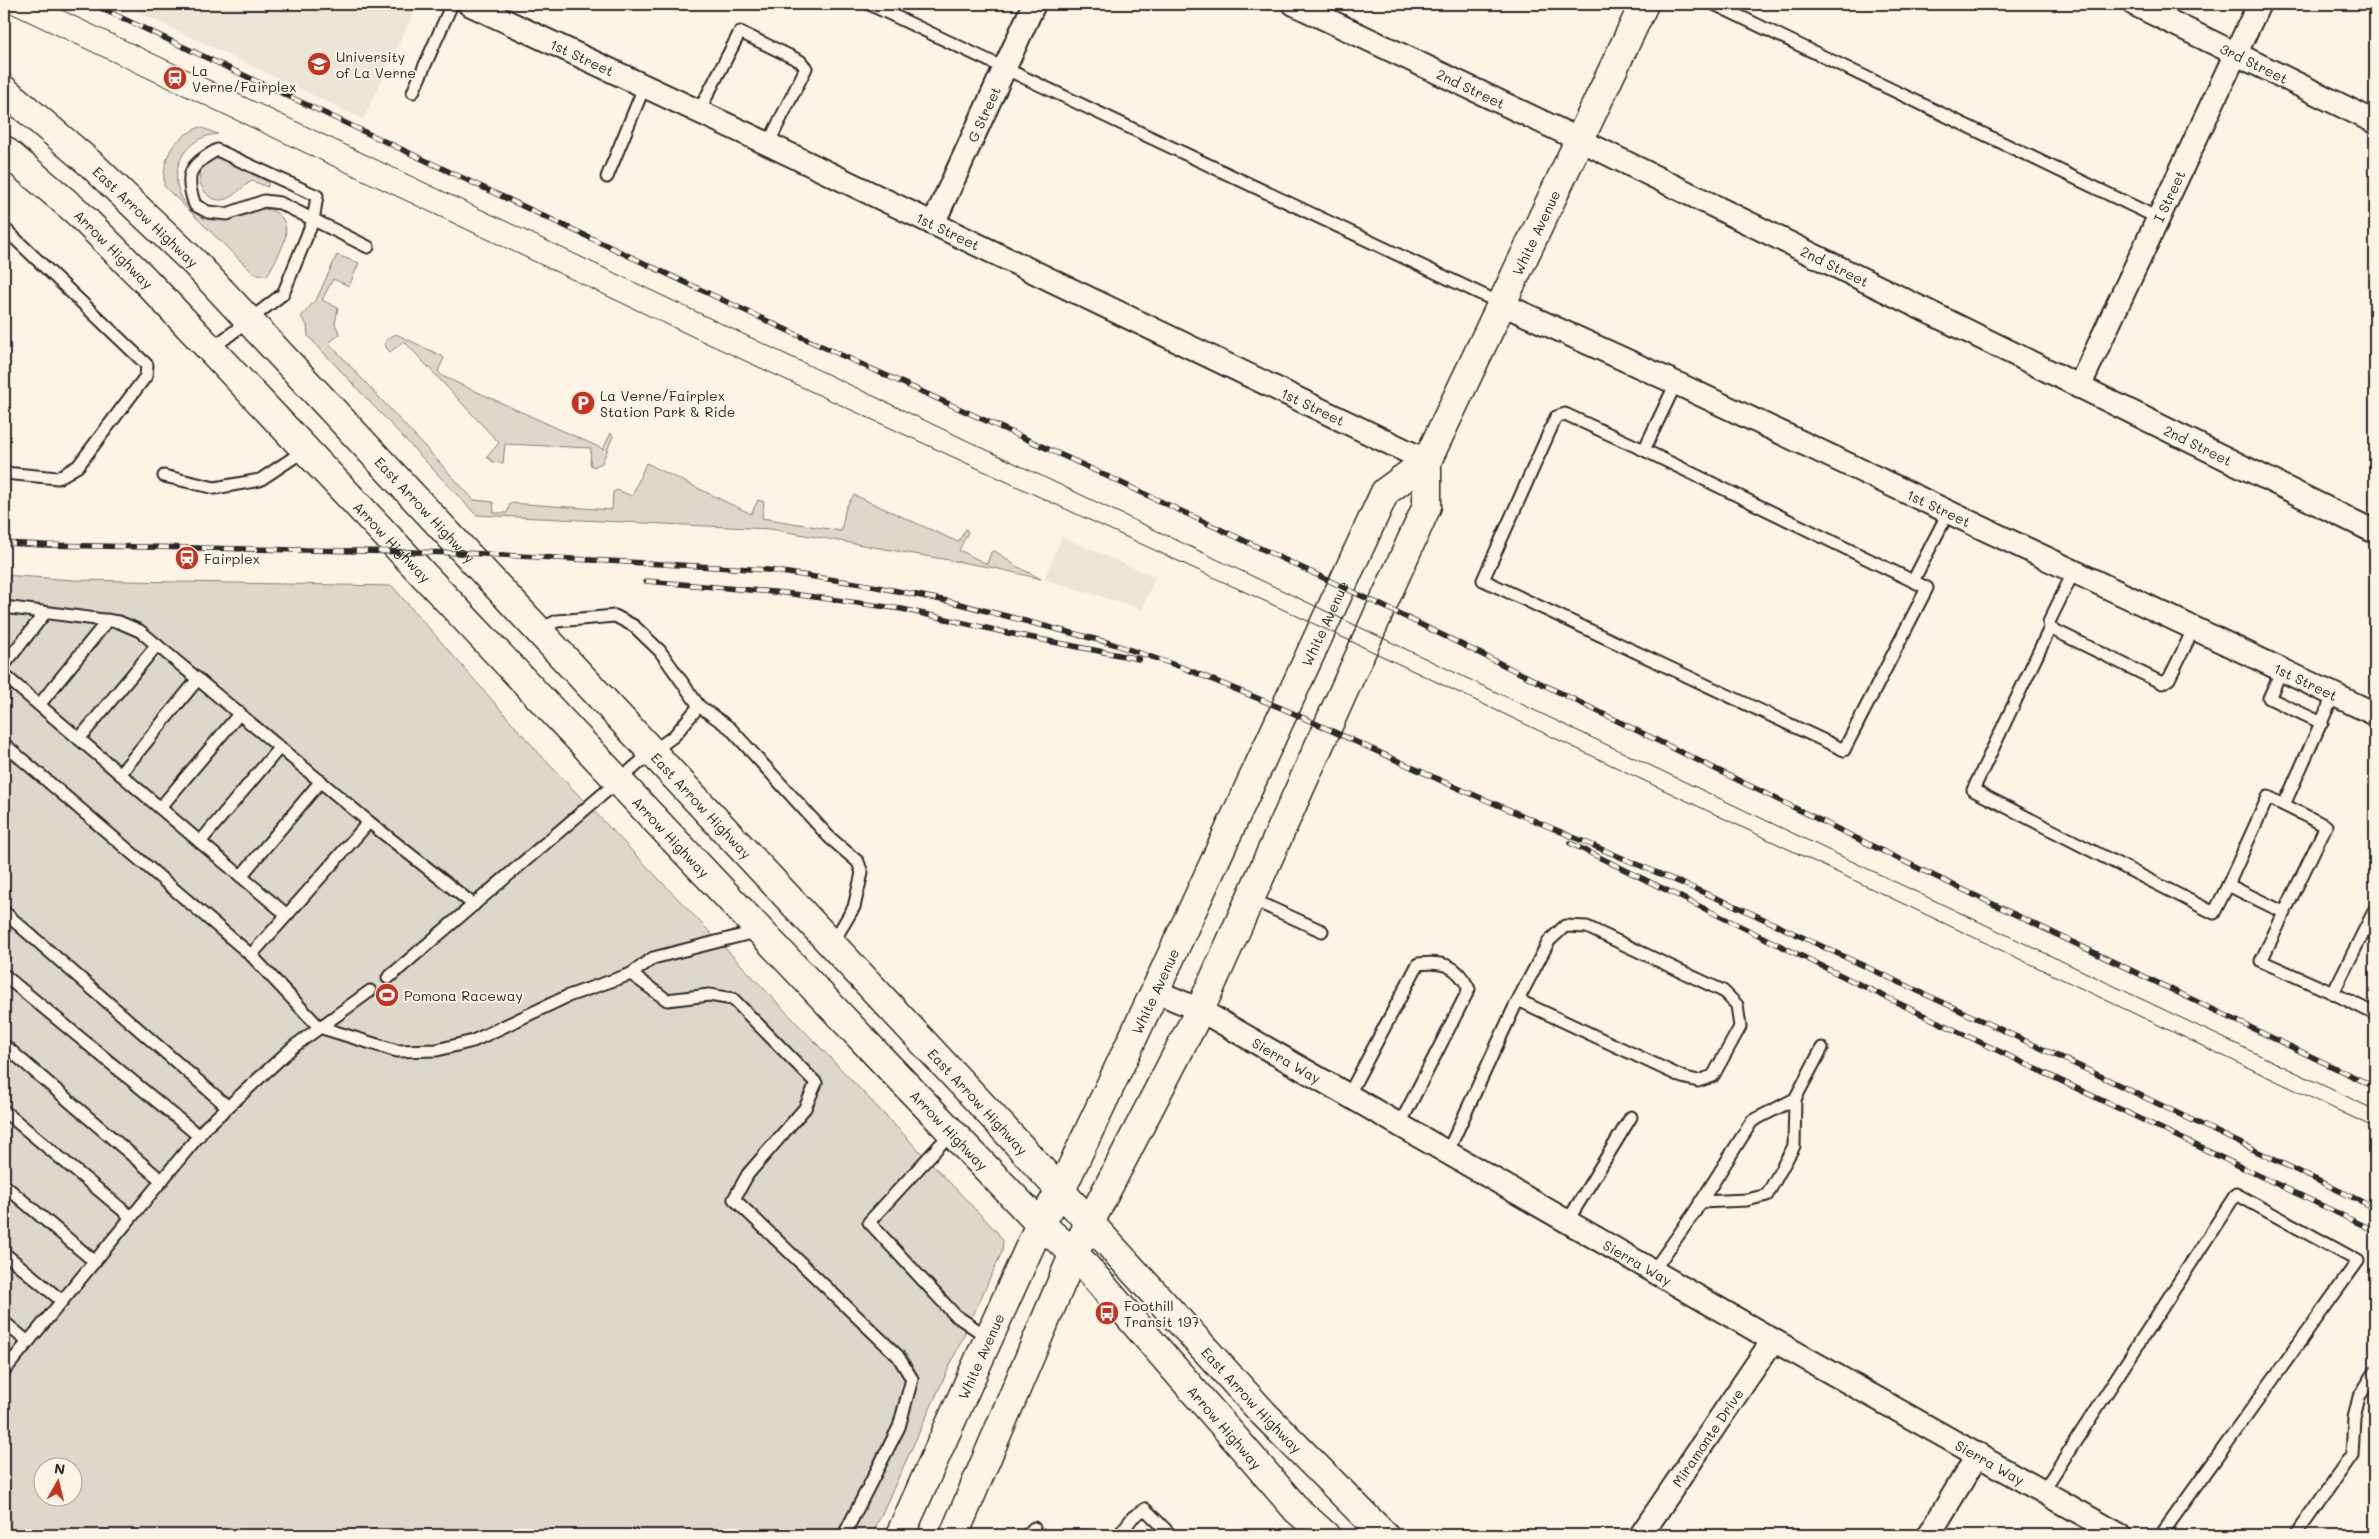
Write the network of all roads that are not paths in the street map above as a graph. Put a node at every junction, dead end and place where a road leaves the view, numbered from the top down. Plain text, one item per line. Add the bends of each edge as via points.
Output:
1 (452, 4) edge
2 (468, 4) edge
3 (869, 4) edge
4 (1034, 4) edge
5 (1294, 4) edge
6 (1644, 4) edge
7 (1714, 4) edge
8 (2134, 4) edge
9 (2259, 4) edge
10 (2236, 52) junction
11 (1005, 68) junction
12 (645, 85) junction
13 (4, 90) edge
14 (413, 92) dead end
15 (699, 111) junction
16 (2375, 122) edge
17 (1578, 138) junction
18 (768, 144) junction
19 (4, 150) edge
20 (606, 177) dead end
21 (2158, 218) junction
22 (313, 221) junction
23 (933, 224) junction
24 (4, 228) edge
25 (368, 247) dead end
26 (1502, 304) junction
27 (248, 319) junction
28 (210, 350) junction
29 (1676, 383) junction
30 (2079, 387) junction
31 (305, 450) junction
32 (1644, 450) junction
33 (1427, 461) junction
34 (4, 473) edge
35 (164, 476) dead end
36 (1949, 511) junction
37 (2375, 532) edge
38 (2074, 571) junction
39 (1913, 581) junction
40 (4, 607) edge
41 (45, 613) junction
42 (108, 620) junction
43 (2050, 628) junction
44 (2194, 628) junction
45 (538, 630) junction
46 (157, 645) junction
47 (4, 665) edge
48 (2282, 670) junction
49 (4, 675) edge
50 (198, 679) junction
51 (2334, 694) junction
52 (39, 705) junction
53 (698, 706) junction
54 (240, 713) junction
55 (2375, 714) edge
56 (2322, 722) junction
57 (79, 739) junction
58 (4, 744) edge
59 (280, 747) junction
60 (652, 752) junction
61 (120, 774) junction
62 (321, 781) junction
63 (620, 781) junction
64 (2284, 805) junction
65 (160, 808) junction
66 (368, 822) junction
67 (200, 842) junction
68 (241, 876) junction
69 (2228, 885) junction
70 (1251, 899) junction
71 (474, 904) junction
72 (2375, 909) edge
73 (4, 912) edge
74 (2285, 913) junction
75 (287, 915) junction
76 (761, 931) junction
77 (1322, 931) dead end
78 (832, 945) junction
79 (251, 955) junction
80 (631, 974) junction
81 (4, 975) edge
82 (388, 978) dead end
83 (370, 991) dead end
84 (1155, 991) junction
85 (2333, 993) junction
86 (1518, 1000) junction
87 (1200, 1010) junction
88 (2375, 1014) edge
89 (320, 1027) junction
90 (4, 1046) edge
91 (1822, 1048) dead end
92 (1348, 1096) junction
93 (1795, 1099) junction
94 (228, 1107) junction
95 (4, 1111) edge
96 (1631, 1117) dead end
97 (1399, 1126) junction
98 (952, 1132) junction
99 (199, 1136) junction
100 (1447, 1153) junction
101 (162, 1181) junction
102 (4, 1185) edge
103 (1061, 1190) junction
104 (1700, 1202) junction
105 (132, 1217) junction
106 (1090, 1222) junction
107 (1567, 1222) junction
108 (1040, 1224) junction
109 (4, 1253) edge
110 (1074, 1253) junction
111 (95, 1262) junction
112 (1653, 1271) junction
113 (62, 1301) junction
114 (4, 1322) edge
115 (989, 1338) junction
116 (1774, 1340) junction
117 (28, 1342) junction
118 (4, 1371) edge
119 (2375, 1372) edge
120 (1978, 1454) junction
121 (2043, 1491) junction
122 (844, 1535) edge
123 (900, 1535) edge
124 (954, 1535) edge
125 (1119, 1535) edge
126 (1171, 1535) edge
127 (1325, 1535) edge
128 (1384, 1535) edge
129 (1641, 1535) edge
130 (1929, 1535) edge
131 (2120, 1535) edge
132 (2161, 1535) edge
133 (2296, 1535) edge

1 - 14 lane
2 - 12 street, 1st Street
3 - 11 lane
4 - 11 street, G Street
5 - 17 street, 2nd Street
6 - 17 main road, White Avenue
7 - 21 lane
8 - 10 street, 3rd Street
9 - 10 street, I Street
10 - 16 street, 3rd Street
10 - 21 street, I Street
11 - 23 street, G Street
11 - 26 lane
12 - 15 street, 1st Street
12 - 20 lane
13 - 27 main road, East Arrow Highway via 92,165 195,263
15 - 18 street, 1st Street
15 - 18 lane via 740,32 800,61 806,68
17 - 26 main road, White Avenue
17 - 30 street, 2nd Street
18 - 23 street, 1st Street
19 - 28 main road, Arrow Highway via 76,211
21 - 30 street, I Street
22 - 22 lane via 317,196 217,150 198,160 191,172 188,187 195,205 208,212 228,214 264,201 280,203
22 - 25 lane
22 - 27 lane via 283,294
23 - 33 street, 1st Street
24 - 34 lane via 147,365 146,376 78,466 58,478
26 - 29 street, 1st Street
26 - 33 main road, White Avenue
27 - 28 lane
27 - 45 main road, East Arrow Highway
28 - 31 main road, Arrow Highway
29 - 32 lane
29 - 36 street, 1st Street
30 - 37 street, 2nd Street
31 - 35 lane via 260,480 215,488
31 - 63 main road, Arrow Highway
32 - 39 lane
32 - 39 lane via 1565,414 1556,417 1483,580 1844,750 1927,588
33 - 70 main road, White Avenue via 1427,506
33 - 84 main road, White Avenue via 1385,492
36 - 38 street, 1st Street
36 - 39 lane
38 - 43 lane via 2049,622
38 - 44 street, 1st Street
40 - 41 lane
41 - 42 lane
41 - 47 lane
42 - 46 lane via 140,631
42 - 52 lane
43 - 44 lane via 2162,682 2169,679
43 - 69 lane via 1974,790 2214,913
44 - 48 street, 1st Street
45 - 53 lane via 557,621 615,616 634,626 660,651
45 - 60 main road, East Arrow Highway
46 - 50 lane
46 - 57 lane
48 - 51 street, 1st Street
48 - 56 lane via 2269,698
49 - 52 lane
50 - 54 lane
50 - 61 lane
51 - 55 street, 1st Street
51 - 56 lane
52 - 57 lane
53 - 60 lane via 674,736
53 - 78 lane via 730,728 829,837 858,862 862,873 854,907
54 - 59 lane
54 - 65 lane
56 - 64 lane
57 - 61 lane
58 - 79 lane
59 - 62 lane
59 - 67 lane
60 - 63 lane
60 - 78 main road, East Arrow Highway
61 - 65 lane
62 - 66 lane
62 - 68 lane
63 - 71 lane
63 - 76 main road, Arrow Highway
64 - 69 lane via 2268,798
64 - 74 lane via 2326,826
65 - 67 lane
66 - 71 lane
66 - 75 lane
67 - 68 lane
68 - 75 lane
69 - 74 lane
70 - 77 lane
70 - 87 main road, White Avenue
71 - 82 lane
72 - 85 lane
73 - 94 lane
74 - 85 lane via 2261,961
75 - 79 lane
76 - 80 lane via 654,958
76 - 98 main road, Arrow Highway
78 - 103 main road, East Arrow Highway
79 - 89 lane
80 - 89 lane via 568,996 472,1041 437,1050 397,1052
80 - 122 lane via 667,1000 709,995 733,1000 816,1083 805,1108 748,1174 734,1198 898,1356 912,1379 899,1426
81 - 99 lane
83 - 89 lane
84 - 87 street, Sierra Way
84 - 103 main road, White Avenue
85 - 88 lane
86 - 86 lane via 1548,941 1565,926 1587,927 1723,991 1737,1005 1740,1027 1713,1076 1698,1081 1682,1077
86 - 100 lane
87 - 92 street, Sierra Way
87 - 106 main road, White Avenue
89 - 94 lane via 293,1047
90 - 101 lane
91 - 93 lane
92 - 97 street, Sierra Way
92 - 97 lane via 1418,964 1434,962 1449,966 1462,976 1469,989
93 - 104 lane via 1752,1120
93 - 104 lane via 1794,1146 1767,1195 1747,1200
94 - 99 lane
95 - 105 lane
96 - 107 lane
97 - 100 street, Sierra Way
98 - 108 main road, Arrow Highway
98 - 115 lane via 869,1222 955,1315
99 - 101 lane
100 - 107 street, Sierra Way
101 - 105 lane
102 - 111 lane
103 - 106 main road, East Arrow Highway
103 - 108 main road, White Avenue
104 - 112 lane
105 - 111 lane
106 - 110 main road, White Avenue
106 - 128 main road, East Arrow Highway via 1264,1414
107 - 112 street, Sierra Way
108 - 110 main road, Arrow Highway
108 - 115 main road, White Avenue
109 - 113 lane
110 - 124 main road, White Avenue
110 - 127 main road, Arrow Highway via 1297,1510
111 - 113 lane
112 - 116 street, Sierra Way
113 - 117 lane
114 - 117 lane
115 - 123 main road, White Avenue
116 - 120 street, Sierra Way
116 - 129 street, Miramonte Drive
117 - 118 lane
119 - 133 lane via 2359,1397 2352,1455
120 - 121 street, Sierra Way
120 - 130 street
121 - 131 street, Sierra Way
121 - 132 lane via 2236,1194 2358,1261
125 - 126 lane via 1133,1517 1145,1509

